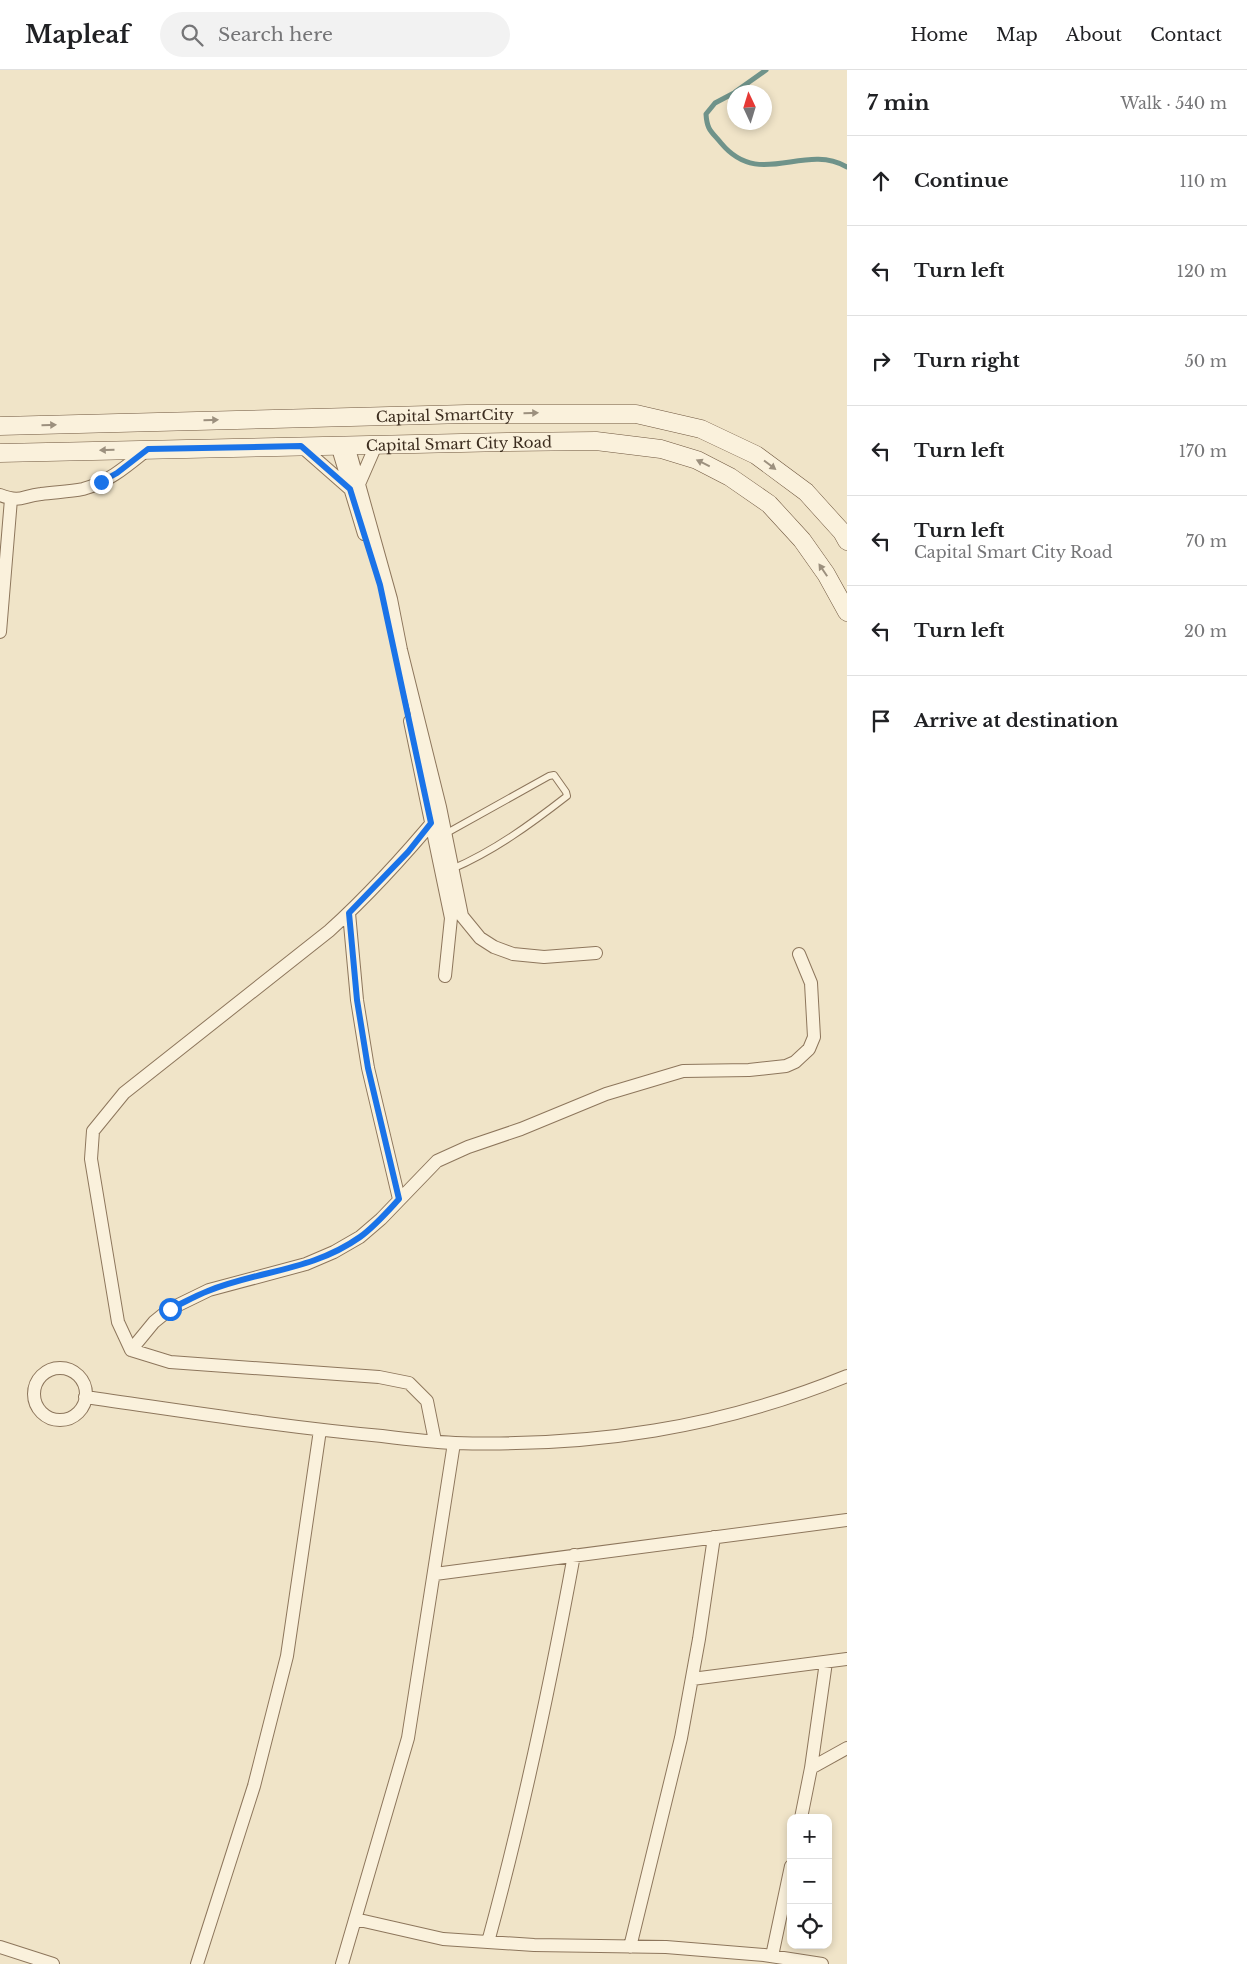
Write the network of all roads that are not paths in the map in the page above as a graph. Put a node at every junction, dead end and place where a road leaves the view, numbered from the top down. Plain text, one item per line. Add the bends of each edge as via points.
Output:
1 (0, 426) edge
2 (376, 444) junction
3 (343, 445) junction
4 (301, 446) junction
5 (148, 449) junction
6 (0, 453) edge
7 (355, 486) junction
8 (5, 497) edge
9 (847, 541) edge
10 (847, 612) edge
11 (0, 632) edge
12 (441, 812) junction
13 (431, 823) junction
14 (445, 834) junction
15 (452, 869) junction
16 (349, 913) junction
17 (457, 917) junction
18 (596, 953) dead end
19 (799, 954) dead end
20 (445, 976) dead end
21 (399, 1199) junction
22 (132, 1350) junction
23 (847, 1376) edge
24 (85, 1397) junction
25 (320, 1430) junction
26 (435, 1441) junction
27 (454, 1443) junction
28 (847, 1520) edge
29 (714, 1537) junction
30 (574, 1556) junction
31 (435, 1574) junction
32 (847, 1659) edge
33 (826, 1662) junction
34 (692, 1679) junction
35 (847, 1748) edge
36 (811, 1768) junction
37 (802, 1814) edge
38 (787, 1885) edge
39 (355, 1919) junction
40 (488, 1942) junction
41 (0, 1947) edge
42 (630, 1947) junction
43 (772, 1956) junction
44 (53, 1964) edge
45 (198, 1964) edge
46 (342, 1964) edge
47 (822, 1964) edge

1 -> 9 street, Capital SmartCity via 468,414 636,414 701,429 756,455 806,492
2 - 3 street, Capital Smart City Road
2 - 7 street
10 -> 2 street, Capital Smart City Road via 802,540 769,504 730,477 697,460 661,449 596,441
3 - 4 street, Capital Smart City Road
3 - 7 street
4 - 5 street, Capital Smart City Road
4 - 7 street
5 -> 6 street, Capital Smart City Road
5 - 8 street via 117,473 82,489 37,494 17,500
7 - 12 street via 391,600
7 - 13 street via 380,585
8 - 11 street
12 - 13 street
12 - 14 street
13 - 16 street via 408,852
13 - 17 street
14 - 15 street
14 - 15 lane via 549,776 554,775 566,792 567,796 543,815 491,850
15 - 17 street
16 - 21 street via 357,1000 368,1068
16 - 22 street via 124,1093 93,1131 91,1159 118,1322
17 - 18 street via 480,938 513,954 544,958
17 - 20 street
19 - 21 street via 811,983 814,1036 809,1049 795,1062 749,1070 683,1071 606,1094 437,1161
21 - 22 street via 381,1219 334,1252 306,1264 209,1290 170,1309 154,1322
22 - 26 street via 170,1362 379,1377 409,1383 427,1401
23 - 27 street via 811,1391 711,1420 624,1436 558,1442
24 - 24 street via 79,1412 58,1420 46,1417 38,1408 33,1398 34,1386 50,1369 62,1367 81,1379
24 - 25 street
25 - 26 street
25 - 45 street via 287,1656 254,1786
26 - 27 street
27 - 31 street
28 - 29 street
29 - 30 street
29 - 34 street
30 - 31 street
30 - 40 street via 548,1697
31 - 39 street via 408,1738
32 - 33 street
33 - 34 street
33 - 36 street
34 - 42 street via 681,1738
35 - 36 street
36 - 37 street
38 - 43 street
39 - 40 street via 443,1939
39 - 46 street
40 - 42 street
41 - 44 street
42 - 43 street
43 - 47 street

